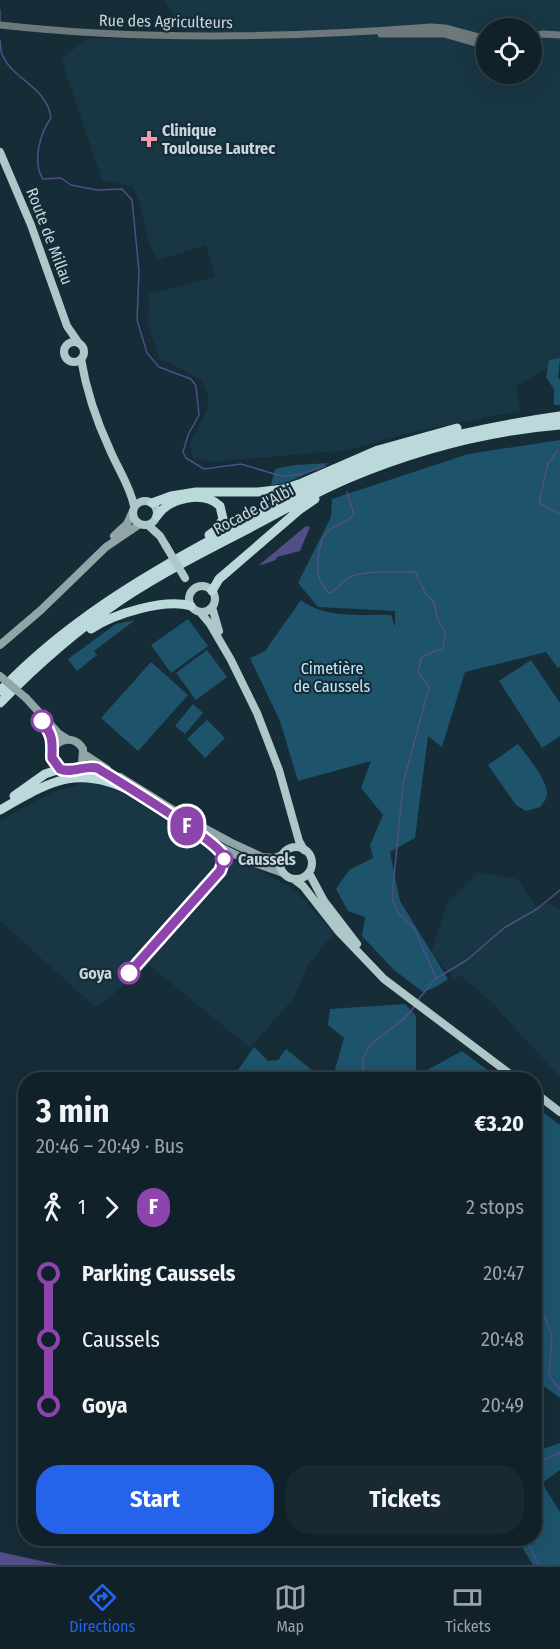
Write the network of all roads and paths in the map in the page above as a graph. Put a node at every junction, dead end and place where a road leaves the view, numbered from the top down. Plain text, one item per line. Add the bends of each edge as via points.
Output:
1 (2, 25) edge
2 (328, 33) junction
3 (542, 34) edge
4 (560, 35) edge
5 (476, 36) edge
6 (476, 43) edge
7 (1, 153) edge
8 (67, 326) junction
9 (78, 342) junction
10 (65, 347) junction
11 (81, 359) junction
12 (71, 362) junction
13 (90, 394) junction
14 (560, 416) edge
15 (560, 424) edge
16 (347, 479) junction
17 (128, 484) junction
18 (148, 501) junction
19 (133, 509) junction
20 (157, 517) junction
21 (144, 524) junction
22 (160, 536) junction
23 (181, 556) junction
24 (186, 579) junction
25 (199, 586) junction
26 (212, 591) junction
27 (190, 593) junction
28 (191, 606) junction
29 (212, 607) junction
30 (200, 612) junction
31 (0, 638) edge
32 (0, 645) edge
33 (44, 660) junction
34 (231, 660) junction
35 (0, 676) edge
36 (0, 680) edge
37 (0, 691) edge
38 (25, 700) junction
39 (0, 703) edge
40 (67, 739) junction
41 (54, 747) junction
42 (84, 754) junction
43 (275, 761) junction
44 (60, 769) junction
45 (74, 770) junction
46 (135, 793) junction
47 (0, 808) edge
48 (292, 848) junction
49 (304, 850) junction
50 (282, 855) junction
51 (310, 870) junction
52 (283, 873) junction
53 (295, 880) junction
54 (407, 997) junction
55 (507, 1072) edge
56 (542, 1097) edge
57 (560, 1110) edge

1 - 2 street, Rue des Agriculteurs via 96,34
2 - 5 street, Rue des Agriculteurs via 431,27
2 - 6 street, Rue des Agriculteurs via 432,33
3 - 4 street
7 - 8 main road, Route de Millau
8 - 9 main road, Route de Millau
8 - 10 main road, Route de Millau
9 - 10 main road
9 - 11 main road via 84,350
10 - 12 main road via 64,354
11 - 12 main road
11 - 13 main road
12 - 13 main road
13 - 17 main road via 109,448
14 - 18 highway via 514,418 423,436 356,458 284,489 196,492
14 - 23 highway, Rocade d'Albi via 467,431 371,461 336,475
15 - 16 highway, Rocade d'Albi via 476,438 384,464
16 - 26 highway via 299,510 219,579
16 - 33 highway, Rocade d'Albi via 157,578
17 - 18 main road
17 - 19 main road
18 - 19 main road
18 - 20 main road via 157,510
19 - 21 main road via 135,520
19 - 31 main road via 127,524
20 - 21 main road
20 - 22 main road
20 - 23 highway via 168,504 190,498 208,498 220,506 220,525
21 - 22 main road
21 - 32 main road via 106,547
22 - 24 main road, bridge
23 - 37 highway, Rocade d'Albi via 78,621
24 - 25 main road
24 - 27 main road
25 - 26 main road
25 - 27 main road
26 - 29 main road
27 - 28 main road
28 - 30 main road
28 - 33 highway via 180,604 120,614 99,623
29 - 30 main road
29 - 34 main road
30 - 34 main road
33 - 39 highway, Rocade d'Albi
34 - 43 main road
35 - 38 main road, bridge
36 - 38 main road, bridge
38 - 40 main road
38 - 41 main road via 48,728
40 - 41 main road
40 - 42 main road via 77,742
41 - 44 main road via 52,758
42 - 45 main road via 82,764
42 - 50 main road via 230,842 262,857
43 - 48 main road via 293,835
43 - 49 main road
44 - 45 main road
44 - 47 highway via 45,774
45 - 46 main road via 97,768
46 - 47 highway via 101,779 76,777 44,786
46 - 52 main road via 226,848
48 - 49 main road
48 - 50 main road
49 - 51 main road via 310,856
50 - 52 main road
51 - 53 main road
51 - 54 main road via 343,926
52 - 53 main road
53 - 54 main road via 362,957
54 - 55 main road
56 - 57 main road

